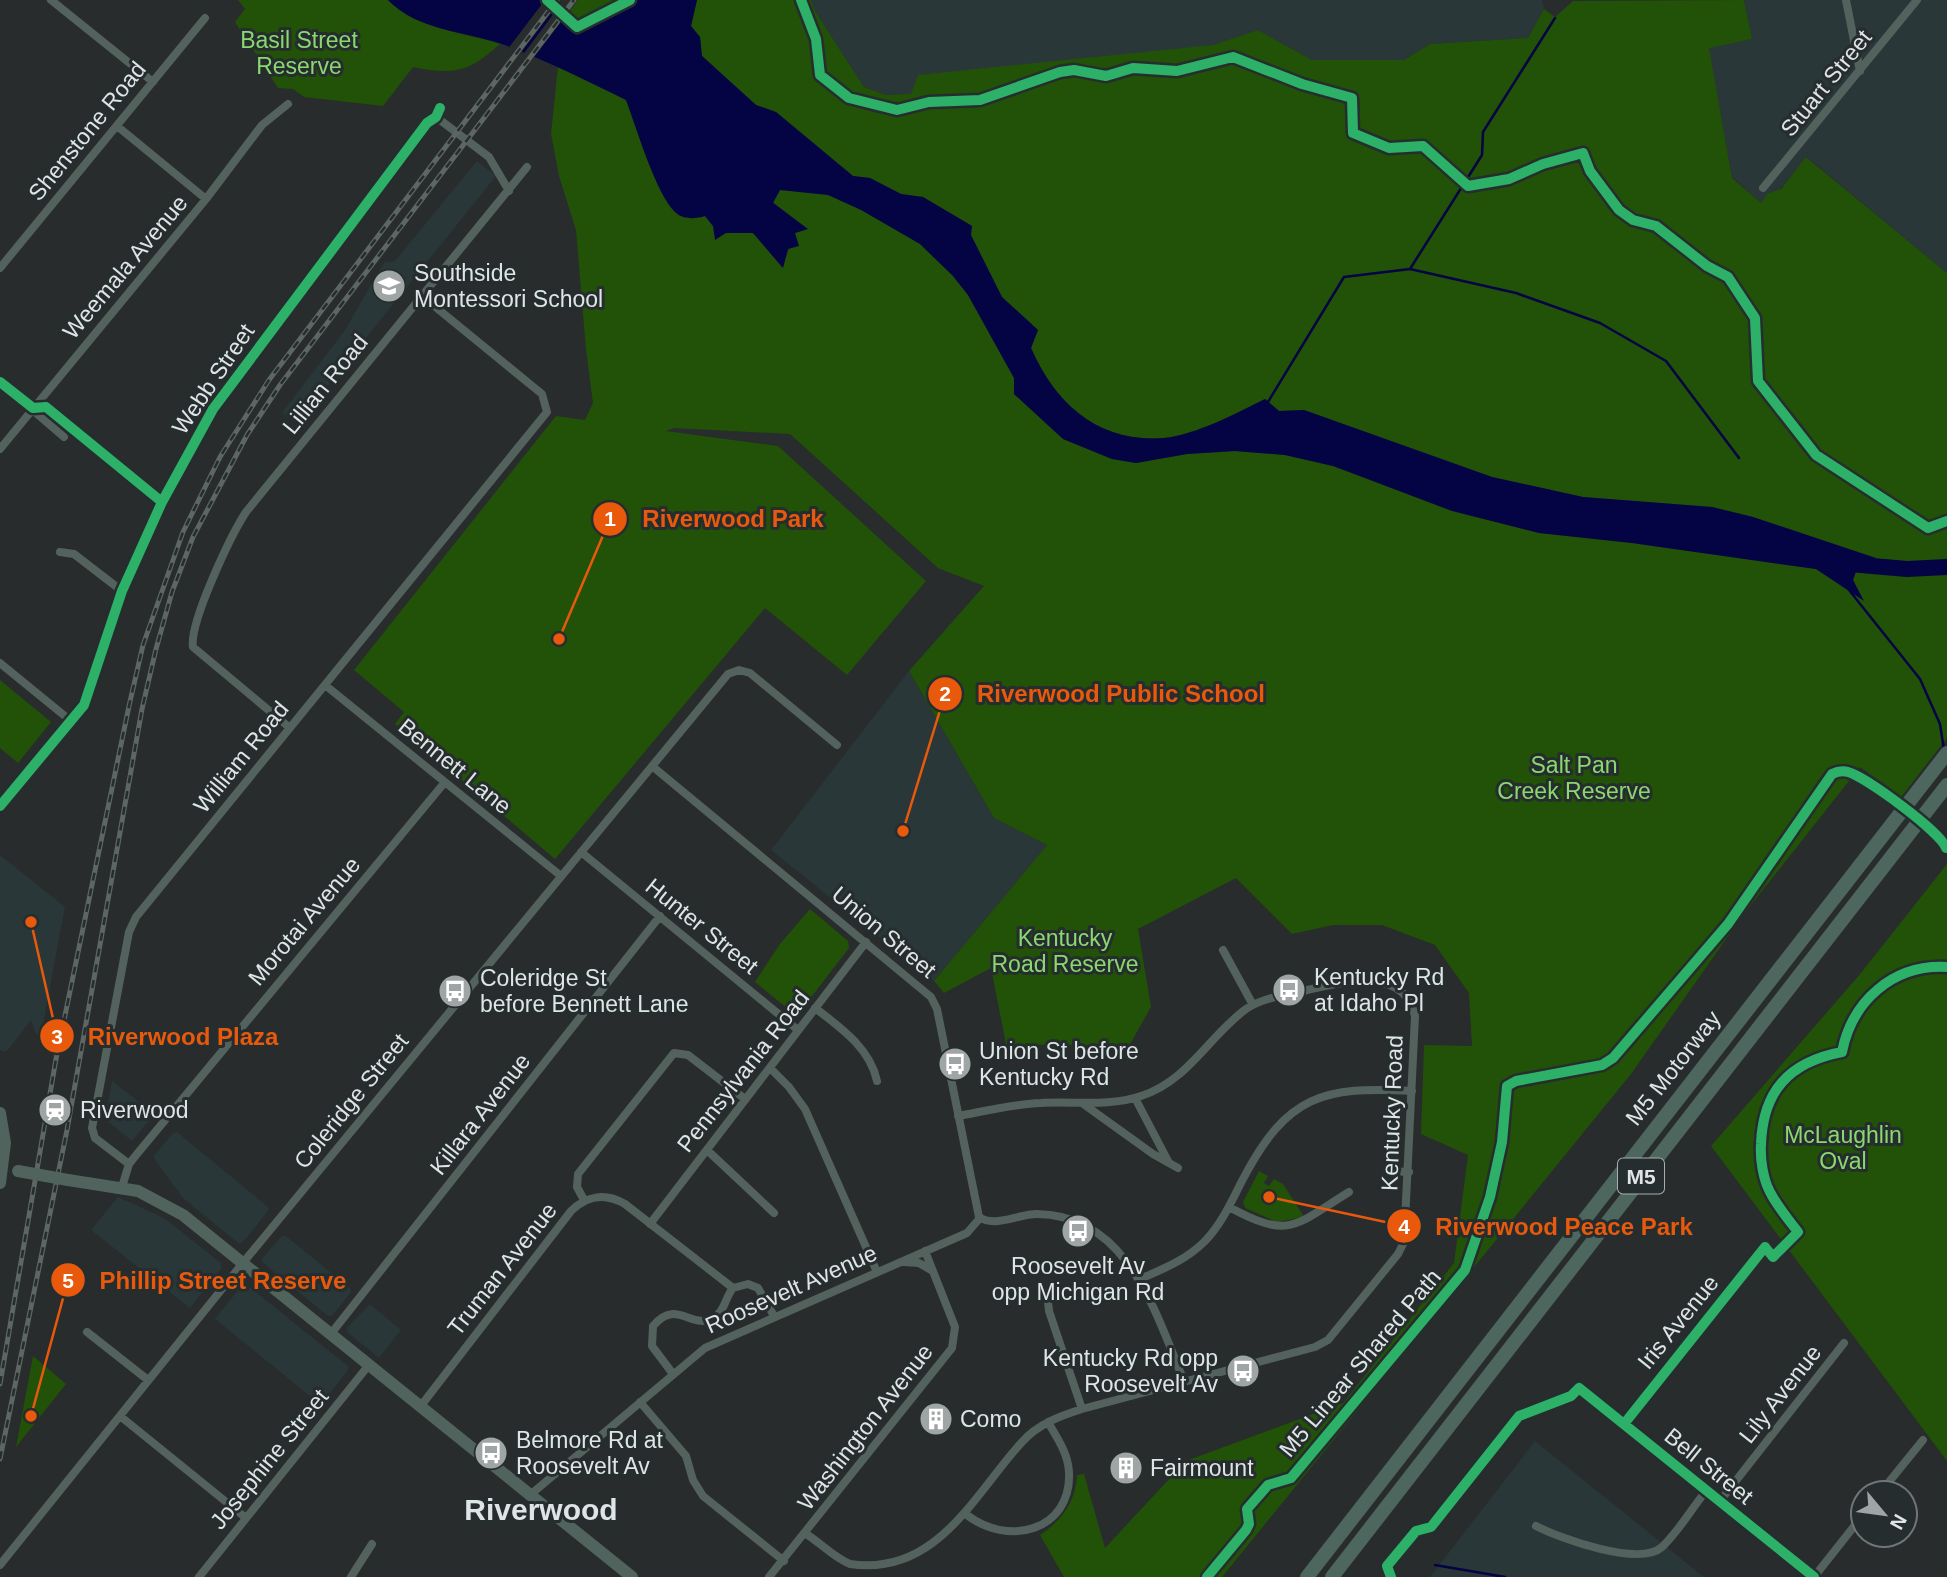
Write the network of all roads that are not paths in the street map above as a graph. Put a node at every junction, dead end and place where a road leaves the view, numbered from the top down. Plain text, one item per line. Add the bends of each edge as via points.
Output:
1 (51, 0) edge
2 (1846, 0) edge
3 (1917, 0) edge
4 (205, 18) dead end
5 (1860, 71) junction
6 (153, 82) junction
7 (288, 104) dead end
8 (440, 107) dead end
9 (436, 117) junction
10 (117, 125) junction
11 (527, 167) dead end
12 (1763, 188) dead end
13 (509, 191) junction
14 (206, 199) junction
15 (0, 268) edge
16 (422, 296) junction
17 (0, 382) edge
18 (33, 408) junction
19 (64, 437) dead end
20 (0, 449) edge
21 (60, 552) dead end
22 (122, 591) junction
23 (0, 663) edge
24 (325, 685) junction
25 (71, 721) junction
26 (290, 728) junction
27 (838, 745) dead end
28 (1947, 753) edge
29 (652, 766) junction
30 (445, 782) junction
31 (1947, 785) edge
32 (0, 806) edge
33 (582, 852) junction
34 (561, 876) junction
35 (660, 916) junction
36 (866, 942) junction
37 (1223, 950) dead end
38 (1253, 1005) junction
39 (815, 1008) junction
40 (798, 1030) junction
41 (769, 1068) junction
42 (877, 1081) dead end
43 (1412, 1091) junction
44 (1135, 1098) junction
45 (746, 1099) junction
46 (1082, 1103) junction
47 (0, 1113) edge
48 (958, 1116) junction
49 (707, 1150) junction
50 (1168, 1161) junction
51 (129, 1164) junction
52 (3, 1168) junction
53 (1178, 1168) dead end
54 (1387, 1171) dead end
55 (1409, 1172) junction
56 (0, 1182) edge
57 (122, 1187) junction
58 (1349, 1192) dead end
59 (584, 1200) junction
60 (1229, 1207) junction
61 (774, 1213) dead end
62 (980, 1218) junction
63 (650, 1224) junction
64 (1765, 1247) dead end
65 (925, 1251) junction
66 (899, 1263) junction
67 (242, 1264) junction
68 (933, 1271) junction
69 (877, 1272) junction
70 (1140, 1279) junction
71 (733, 1288) junction
72 (1047, 1292) dead end
73 (774, 1316) junction
74 (87, 1332) dead end
75 (330, 1335) junction
76 (1844, 1343) dead end
77 (368, 1366) junction
78 (673, 1374) junction
79 (148, 1380) junction
80 (1184, 1381) junction
81 (1579, 1388) dead end
82 (640, 1402) junction
83 (420, 1407) junction
84 (1082, 1409) junction
85 (120, 1416) junction
86 (1048, 1422) junction
87 (1624, 1424) junction
88 (1923, 1440) dead end
89 (1891, 1479) edge
90 (1706, 1491) junction
91 (530, 1495) junction
92 (1720, 1502) junction
93 (967, 1515) junction
94 (1379, 1516) junction
95 (246, 1518) junction
96 (1536, 1526) dead end
97 (1849, 1533) edge
98 (806, 1534) junction
99 (372, 1544) dead end
100 (784, 1561) junction
101 (924, 1561) dead end
102 (914, 1565) dead end
103 (0, 1566) edge
104 (199, 1577) edge
105 (351, 1577) edge
106 (632, 1577) edge
107 (769, 1577) edge
108 (1305, 1577) edge
109 (1332, 1577) edge
110 (1339, 1577) edge
111 (1814, 1577) edge

1 - 6 street
2 - 5 street
3 - 5 street, Stuart Street
4 - 6 street, Shenstone Road
5 - 12 street, Stuart Street
6 - 10 street, Shenstone Road
7 - 14 street via 262,125
8 - 9 street, Webb Street
9 - 13 street via 488,157
9 - 22 street, Webb Street via 213,409 162,502
10 - 14 street, Weemala Avenue
10 - 15 street, Shenstone Road
11 - 13 street, Lillian Road
13 - 16 street, Lillian Road
14 - 18 street, Weemala Avenue
16 - 24 street, William Road via 542,394 547,412
16 - 26 street, Lillian Road via 246,512 194,632 193,647
17 - 18 street
18 - 19 street
18 - 20 street, Weemala Avenue
21 - 22 street via 74,554
22 - 25 street, Webb Street via 84,705
23 - 25 street
24 - 26 street, William Road
24 - 30 street, Bennett Lane
25 - 32 street, Webb Street
26 - 51 street, William Road via 132,924 92,1128 95,1139
27 - 29 street, Coleridge Street via 757,678 738,670 723,678
28 - 108 highway, M5 Motorway / M5
29 - 33 street, Coleridge Street
29 - 36 street, Union Street
30 - 34 street, Bennett Lane
30 - 51 street, Morotai Avenue
31 - 94 highway, M5 Motorway / M5
33 - 34 street, Coleridge Street
33 - 35 street, Hunter Street
34 - 67 street, Coleridge Street
35 - 40 street, Hunter Street
35 - 75 street, Killara Avenue
36 - 39 street, Pennsylvania Road
36 - 48 street, Union Street via 934,1002
37 - 38 street
38 - 43 street, Kentucky Road via 1347,982 1380,982 1396,988 1409,1000 1415,1016
38 - 44 street, Kentucky Road via 1177,1077
39 - 40 street, Pennsylvania Road
39 - 42 street via 858,1045
40 - 41 street, Pennsylvania Road
41 - 45 street, Pennsylvania Road
41 - 69 street via 805,1109
43 - 55 street, Kentucky Road
43 - 60 street via 1356,1089 1305,1103 1265,1141
44 - 46 street, Kentucky Road
44 - 50 street
45 - 49 street, Pennsylvania Road
45 - 59 street via 688,1055 674,1053 578,1174 577,1187
46 - 48 street, Kentucky Road via 1037,1103
46 - 50 street
47 - 52 main road via 5,1139
48 - 62 street, Union Street
49 - 61 street
49 - 63 street, Pennsylvania Road
50 - 53 street
51 - 57 street, Morotai Avenue
52 - 56 main road
52 - 57 main road, bridge
54 - 55 street
55 - 80 street, Kentucky Road via 1402,1248 1333,1336 1315,1347
57 - 67 main road via 173,1208
58 - 60 street via 1304,1220 1278,1227
59 - 63 street, Truman Avenue via 614,1199
59 - 83 street, Truman Avenue
60 - 70 street via 1197,1249
62 - 65 street, Roosevelt Avenue via 967,1233
62 - 70 street via 1042,1215 1081,1224 1114,1245
63 - 71 street, Truman Avenue
64 - 87 street, Iris Avenue
65 - 66 street, Roosevelt Avenue
65 - 68 street, Washington Avenue
66 - 68 street via 919,1263
66 - 69 street, Roosevelt Avenue
67 - 75 main road
67 - 79 street, Coleridge Street
68 - 98 street, Washington Avenue via 955,1327 953,1348
69 - 73 street, Roosevelt Avenue
70 - 80 street
71 - 73 street, Truman Avenue via 748,1284 758,1288
71 - 78 street via 713,1318 700,1321 674,1313 653,1326 652,1346
72 - 84 street via 1049,1311
73 - 78 street, Roosevelt Avenue via 705,1348
74 - 79 street
75 - 77 main road
76 - 92 street, Lily Avenue
77 - 83 main road
77 - 95 street, Josephine Street
78 - 82 street, Roosevelt Avenue
79 - 85 street, Coleridge Street
80 - 84 street, Kentucky Road
81 - 87 street, Bell Street
82 - 91 street, Roosevelt Avenue
82 - 100 street via 686,1456 703,1496
83 - 91 main road
84 - 86 street, Kentucky Road
85 - 95 street
85 - 103 street, Coleridge Street
86 - 93 street, Kentucky Road via 1023,1441
86 - 93 street via 1066,1455 1069,1471 1067,1490 1054,1513 1038,1526 1013,1533 989,1529
87 - 90 street, Bell Street
88 - 89 street
90 - 92 street, Bell Street
90 - 96 street via 1661,1548 1644,1556 1563,1540
91 - 106 main road
92 - 111 street, Bell Street
93 - 101 street, Kentucky Road via 943,1547
94 - 109 highway, M5 Motorway / M5
94 - 110 highway
95 - 104 street, Josephine Street
97 - 111 street
98 - 100 street, Washington Avenue
98 - 102 street via 847,1563 866,1570
99 - 105 street
100 - 107 street, Washington Avenue

